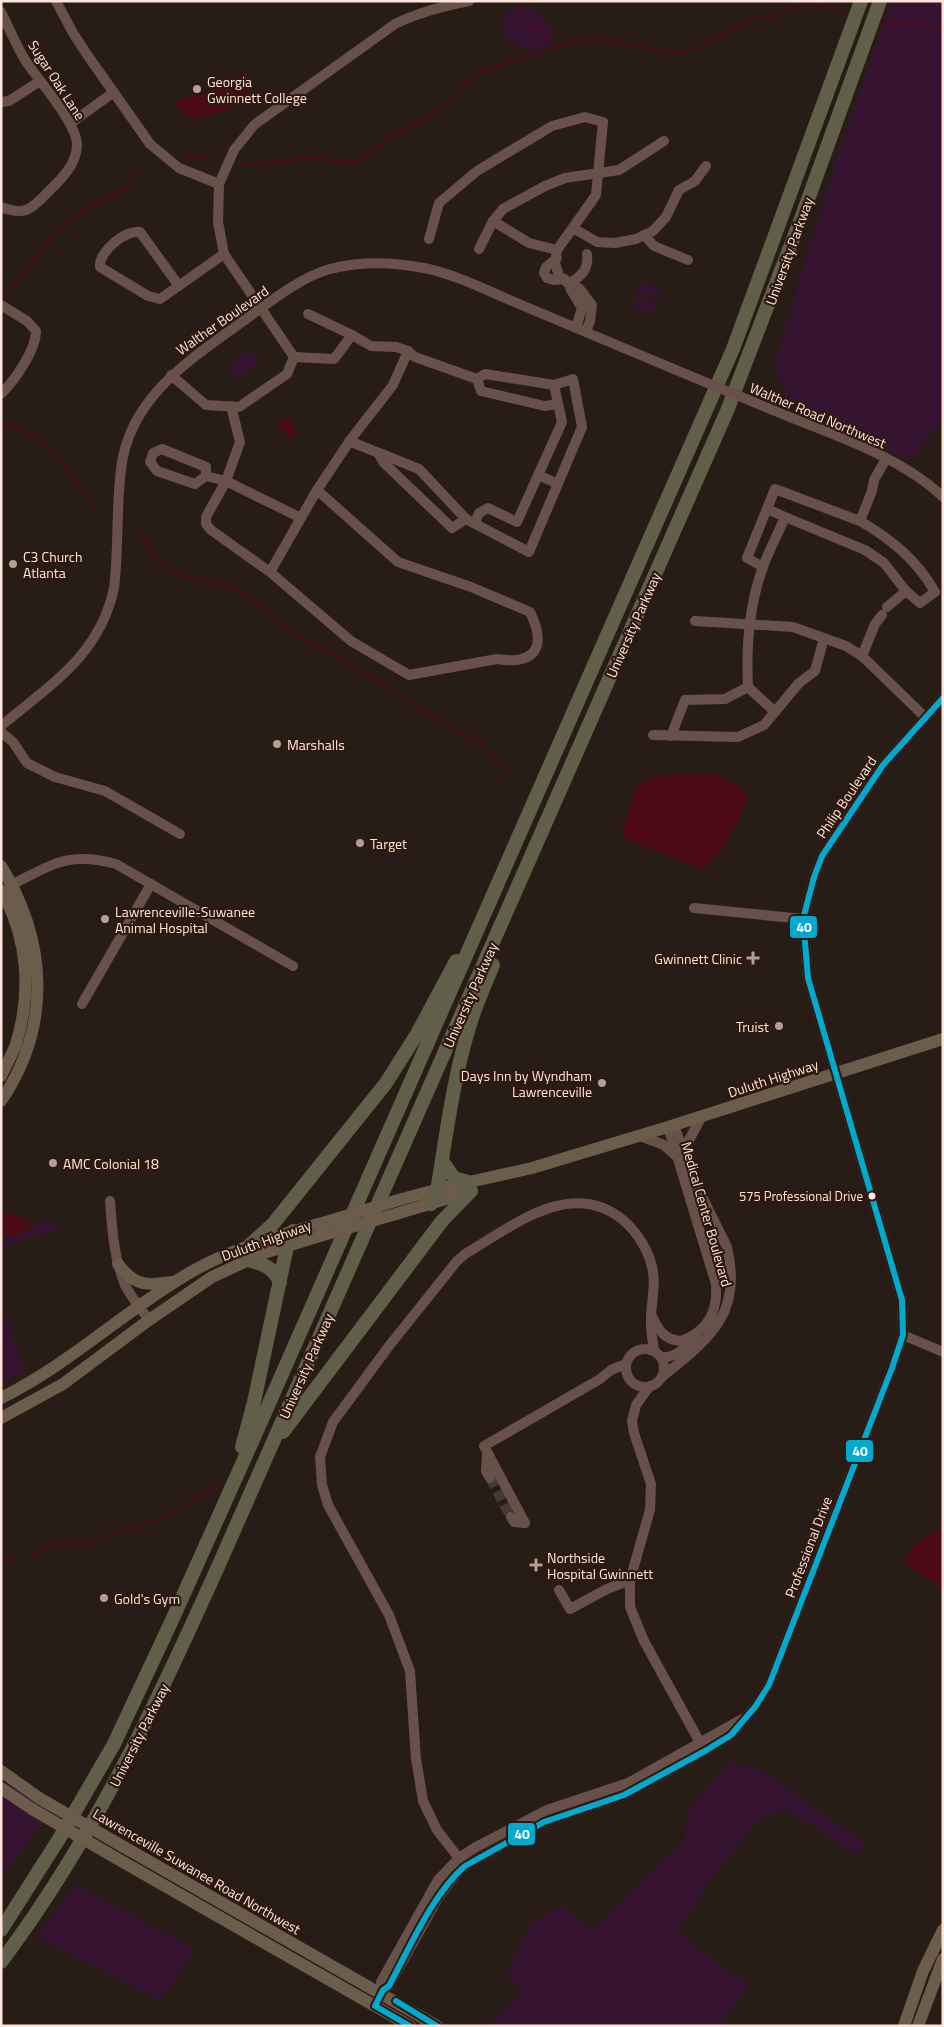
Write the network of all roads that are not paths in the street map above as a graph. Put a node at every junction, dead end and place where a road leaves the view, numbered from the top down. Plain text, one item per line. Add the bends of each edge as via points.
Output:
1 (56, 1) edge
2 (469, 1) edge
3 (860, 1) edge
4 (880, 1) edge
5 (1, 12) edge
6 (40, 81) junction
7 (114, 92) junction
8 (1, 102) edge
9 (71, 123) junction
10 (664, 141) dead end
11 (706, 166) dead end
12 (599, 174) junction
13 (219, 184) junction
14 (1, 207) edge
15 (493, 222) junction
16 (573, 228) junction
17 (644, 235) junction
18 (429, 239) dead end
19 (478, 249) dead end
20 (224, 254) junction
21 (557, 254) junction
22 (587, 254) dead end
23 (688, 260) dead end
24 (567, 282) junction
25 (179, 286) junction
26 (1, 305) edge
27 (260, 309) junction
28 (308, 314) dead end
29 (581, 330) junction
30 (352, 335) junction
31 (408, 351) junction
32 (294, 357) junction
33 (676, 370) joint
34 (171, 374) junction
35 (477, 378) junction
36 (554, 385) junction
37 (1, 394) edge
38 (558, 404) junction
39 (231, 406) junction
40 (349, 441) junction
41 (378, 453) junction
42 (888, 460) junction
43 (538, 475) junction
44 (206, 476) junction
45 (226, 481) junction
46 (558, 484) junction
47 (317, 490) junction
48 (943, 497) edge
49 (767, 509) junction
50 (785, 517) junction
51 (301, 518) junction
52 (470, 521) junction
53 (860, 521) junction
54 (763, 567) junction
55 (270, 572) junction
56 (906, 591) junction
57 (694, 621) dead end
58 (750, 624) junction
59 (824, 638) junction
60 (860, 655) junction
61 (748, 687) junction
62 (943, 698) edge
63 (776, 712) junction
64 (924, 717) junction
65 (1, 726) edge
66 (1, 732) edge
67 (653, 736) dead end
68 (671, 736) junction
69 (180, 834) dead end
70 (535, 848) junction
71 (1, 866) edge
72 (151, 884) junction
73 (7, 887) edge
74 (491, 902) junction
75 (694, 908) dead end
76 (803, 919) junction
77 (293, 966) dead end
78 (82, 1004) dead end
79 (943, 1040) edge
80 (836, 1074) junction
81 (1, 1076) edge
82 (1, 1101) edge
83 (702, 1116) junction
84 (671, 1126) junction
85 (640, 1136) junction
86 (681, 1157) junction
87 (442, 1161) junction
88 (470, 1187) junction
89 (433, 1198) junction
90 (110, 1201) dead end
91 (279, 1216) junction
92 (442, 1220) junction
93 (289, 1239) junction
94 (250, 1245) junction
95 (248, 1260) junction
96 (118, 1264) junction
97 (175, 1282) junction
98 (280, 1282) junction
99 (139, 1307) junction
100 (149, 1320) junction
101 (651, 1320) junction
102 (704, 1327) junction
103 (903, 1335) junction
104 (638, 1350) junction
105 (943, 1352) edge
106 (658, 1354) junction
107 (626, 1364) junction
108 (663, 1376) junction
109 (600, 1379) junction
110 (631, 1380) junction
111 (649, 1387) junction
112 (1, 1398) edge
113 (636, 1405) junction
114 (1, 1418) edge
115 (486, 1449) junction
116 (268, 1453) junction
117 (490, 1478) tunnel mouth
118 (223, 1504) junction
119 (511, 1517) dead end
120 (630, 1580) junction
121 (559, 1590) dead end
122 (702, 1746) junction
123 (1, 1771) edge
124 (1, 1788) edge
125 (462, 1862) junction
126 (1, 1930) edge
127 (943, 1930) edge
128 (943, 1959) edge
129 (1, 1962) edge
130 (382, 1991) junction
131 (375, 2006) junction
132 (410, 2026) edge
133 (438, 2026) edge
134 (904, 2026) edge
135 (918, 2026) edge

1 - 7 street via 73,34
2 - 13 street via 418,13 395,24 281,104 254,125 234,150
3 - 74 highway, University Parkway via 733,349
4 - 70 highway, University Parkway via 727,412
5 - 6 street, Sugar Oak Lane via 24,58
6 - 8 street via 9,101
6 - 9 street, Sugar Oak Lane
7 - 9 street
7 - 13 street via 150,144 179,168
9 - 14 street, Sugar Oak Lane via 77,146 75,161 64,175 30,209 17,212
10 - 12 street via 619,170
11 - 17 street via 695,181 679,190 666,217 653,231
12 - 15 street via 565,178 545,186 503,210
12 - 16 street via 596,195
12 - 18 street via 603,122 584,118 552,126 477,170 439,203
13 - 20 street via 218,222
15 - 19 street
15 - 21 street via 529,243
16 - 17 street via 597,242 615,244
16 - 21 street
17 - 23 street via 654,246
20 - 25 street
20 - 27 street
21 - 24 street
21 - 24 street via 544,273 547,278
22 - 24 street via 584,273
24 - 29 street via 579,288 592,305 590,321
25 - 25 street via 140,232 122,238 101,256 100,267 148,296 160,299
26 - 37 street via 27,321 36,331 36,340 21,368
27 - 29 street, Walther Boulevard via 309,278 328,270 355,265 394,264 425,268
27 - 32 street
27 - 34 street, Walther Boulevard
28 - 30 street
29 - 33 street, Walther Boulevard
30 - 31 street via 371,346
30 - 32 street via 334,359
31 - 35 street via 415,357
31 - 40 street via 393,385
32 - 39 street via 287,374 239,407
33 - 42 street, Walther Road Northwest, bridge
34 - 39 street via 206,405
34 - 65 street, Walther Boulevard via 146,405 125,451 121,469 114,588 101,627 70,668
35 - 36 street via 485,374
35 - 38 street via 481,391 545,406
36 - 38 street
36 - 46 street via 573,379 582,427
38 - 43 street via 562,422
39 - 45 street via 240,442
40 - 41 street
40 - 47 street
41 - 52 street via 419,469
41 - 52 street via 384,463 452,528
42 - 48 street, Walther Road Northwest via 914,474
42 - 53 street
43 - 46 street
43 - 52 street via 517,522 488,508
44 - 44 street via 206,467 162,449 153,453 150,462 156,471 195,484
44 - 45 street
45 - 51 street
45 - 55 street via 206,517 206,524
46 - 52 street via 529,552
47 - 51 street
47 - 55 street via 398,562 530,612 538,628 538,644 534,652 523,659 496,659 408,675 351,642
49 - 50 street
49 - 53 street via 775,489
49 - 54 street via 746,558
50 - 54 street
50 - 56 street via 865,550 884,563
51 - 55 street
53 - 56 street via 886,536 909,556 935,592 920,604
54 - 58 street
56 - 60 street via 875,624
57 - 58 street
58 - 59 street via 793,627
58 - 61 street
59 - 60 street via 834,642 845,639 852,655
59 - 63 street via 815,671 799,683
60 - 64 street
61 - 63 street
61 - 68 street via 725,699 685,700
62 - 64 street, Philip Boulevard
63 - 68 street via 764,725 738,737
64 - 76 street, Philip Boulevard via 883,765 822,856
66 - 69 street via 13,742 27,763 55,776 105,791
67 - 68 street
70 - 87 highway via 522,895 472,1017 459,1066
70 - 116 highway, University Parkway
71 - 73 main road
72 - 73 street via 116,864 84,858 50,865
72 - 77 street
72 - 78 street
73 - 81 main road via 20,931 26,989 16,1044
73 - 82 main road via 24,912 38,963 38,996 27,1047
74 - 91 highway via 386,1083
74 - 118 highway, University Parkway
75 - 76 street
76 - 80 street, Philip Boulevard via 808,978
79 - 80 main road, Duluth Highway
80 - 83 main road, Duluth Highway
80 - 103 street, Professional Drive via 902,1300
83 - 84 main road, Duluth Highway
83 - 86 street, Medical Center Boulevard
84 - 85 main road, Duluth Highway
84 - 86 street, Medical Center Boulevard
85 - 86 street via 664,1145
85 - 88 main road, Duluth Highway
86 - 102 street, Medical Center Boulevard via 716,1284 716,1306
86 - 108 street, Medical Center Boulevard via 727,1247 730,1288 726,1309 712,1334
87 - 88 highway via 454,1178
87 - 89 highway
88 - 89 main road, Duluth Highway
88 - 92 highway
89 - 92 highway via 442,1213
89 - 93 main road, Duluth Highway, bridge via 396,1214 320,1236
89 - 93 main road, Duluth Highway, bridge via 402,1199 326,1222
90 - 96 street
91 - 93 highway via 278,1229
91 - 94 highway
92 - 116 highway
93 - 94 main road, Duluth Highway
93 - 95 main road, Duluth Highway
93 - 98 highway
94 - 97 main road, Duluth Highway
95 - 98 highway via 271,1269
95 - 100 main road, Duluth Highway via 212,1277
96 - 97 main road via 133,1280 142,1284
96 - 99 street
97 - 99 main road, Duluth Highway
98 - 118 highway via 247,1432
99 - 100 street
99 - 112 main road, Duluth Highway via 68,1359
100 - 114 main road, Duluth Highway via 63,1384
101 - 102 street via 666,1338 676,1341 686,1339
101 - 104 street
101 - 106 street
101 - 125 street via 653,1272 643,1245 630,1226 610,1211 596,1206 572,1203 547,1208 457,1261 333,1422 320,1457 322,1485 328,1505 398,1634 410,1671 416,1759 423,1801 437,1830
102 - 106 street, Medical Center Boulevard via 677,1354 671,1357
103 - 105 street
103 - 122 street, Professional Drive via 769,1685 747,1716
104 - 106 street via 645,1348
104 - 107 street
106 - 108 street via 664,1363
107 - 109 street
107 - 110 street
108 - 111 street
109 - 110 street via 618,1375
109 - 115 street
110 - 111 street via 642,1387
110 - 113 street
111 - 113 street
113 - 120 street via 632,1421 634,1433 651,1484 650,1510
115 - 117 street via 486,1471
115 - 119 street via 525,1523 514,1522
116 - 129 highway, University Parkway via 190,1629 127,1760 70,1860
118 - 126 highway, University Parkway via 114,1744 60,1839
120 - 121 street via 570,1609
120 - 122 street via 630,1607 635,1622
122 - 125 street via 628,1783 533,1816
123 - 130 main road, Lawrenceville Suwanee Road Northwest, bridge via 39,1798
124 - 131 main road, Lawrenceville Suwanee Road Northwest, bridge via 116,1858
125 - 130 street via 389,1986
127 - 134 main road via 923,1971
128 - 135 main road
130 - 131 street
130 - 133 main road, Lawrenceville Suwanee Road Northwest
131 - 132 main road, Lawrenceville Suwanee Road Northwest

